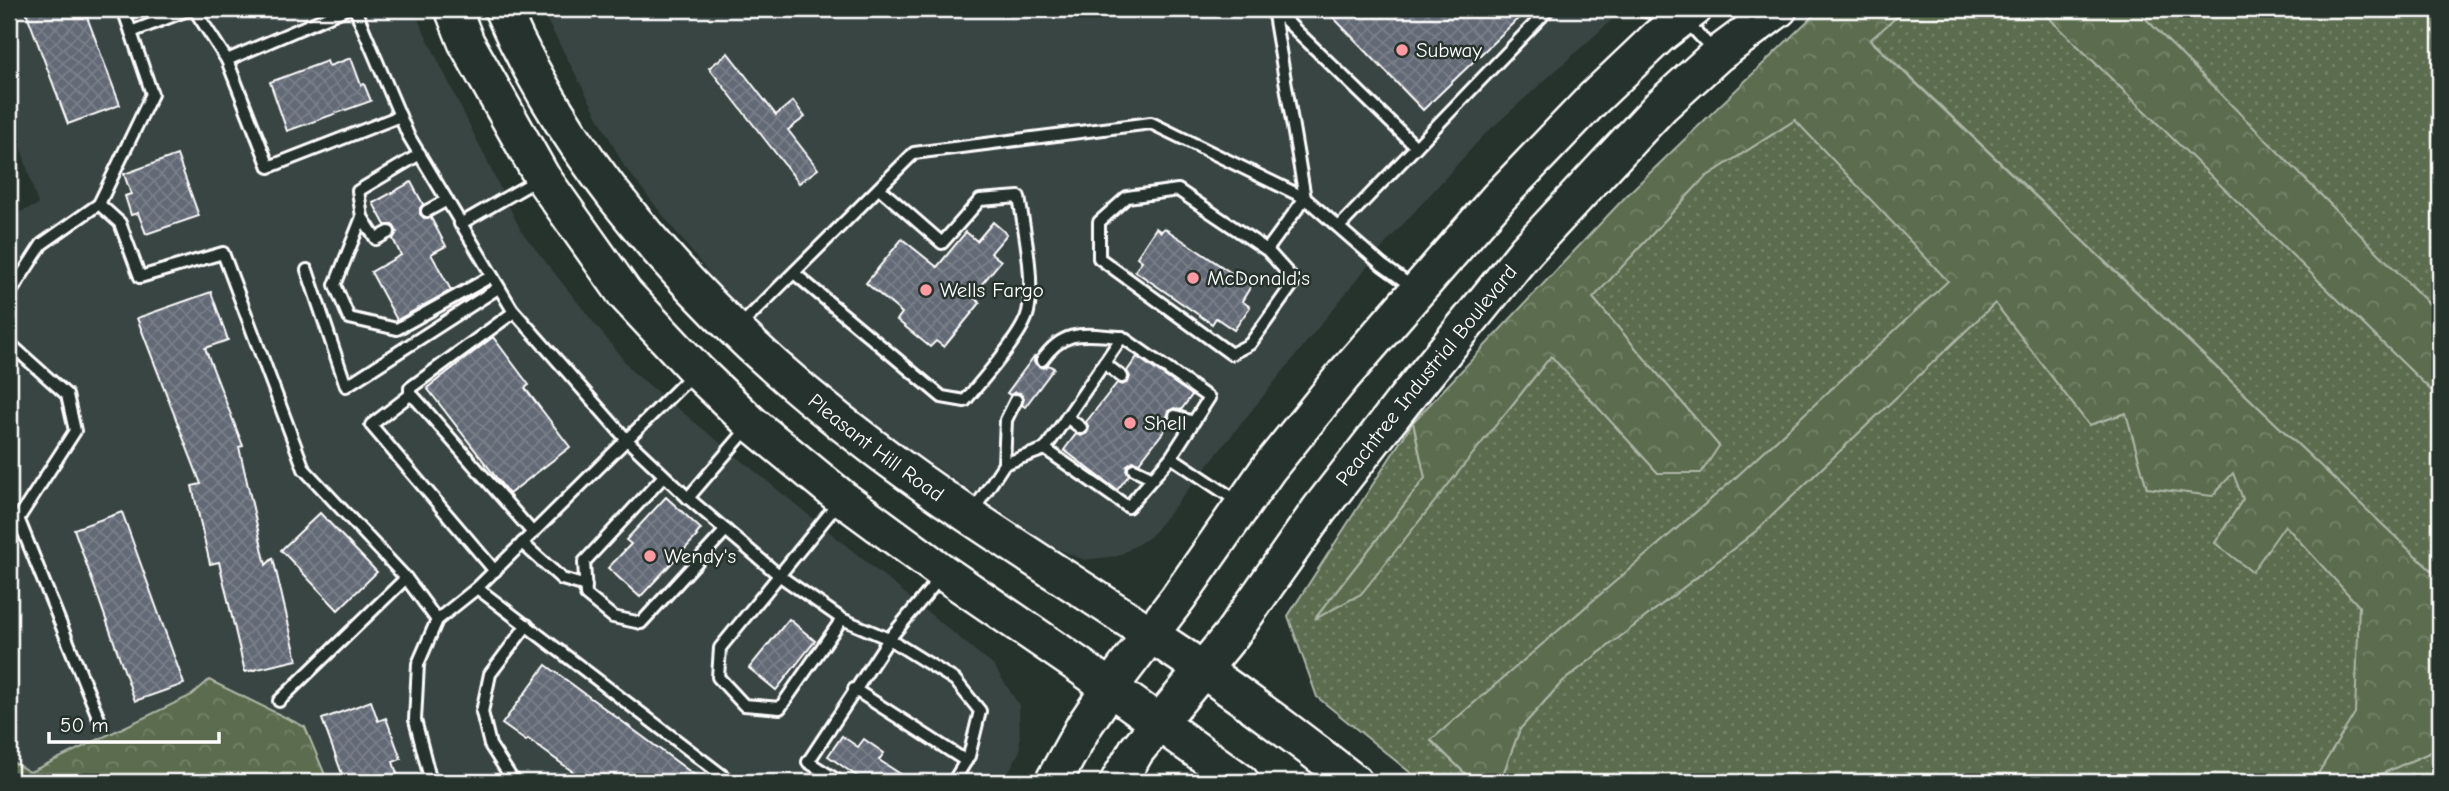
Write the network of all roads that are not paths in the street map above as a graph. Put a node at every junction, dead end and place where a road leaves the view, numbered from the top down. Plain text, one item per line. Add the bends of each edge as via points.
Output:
1 (123, 9) edge
2 (192, 9) edge
3 (346, 9) edge
4 (355, 9) edge
5 (453, 9) edge
6 (502, 9) edge
7 (1273, 9) edge
8 (1549, 9) edge
9 (1635, 9) edge
10 (1779, 9) edge
11 (1685, 12) edge
12 (131, 32) junction
13 (1717, 55) junction
14 (227, 60) junction
15 (400, 116) junction
16 (1416, 147) junction
17 (420, 154) junction
18 (542, 177) junction
19 (879, 188) junction
20 (1305, 198) junction
21 (447, 201) junction
22 (99, 204) junction
23 (427, 211) dead end
24 (362, 217) junction
25 (460, 224) junction
26 (1339, 227) junction
27 (389, 232) dead end
28 (1267, 250) junction
29 (307, 270) dead end
30 (793, 274) junction
31 (492, 276) junction
32 (498, 288) junction
33 (1418, 291) junction
34 (9, 295) edge
35 (514, 312) junction
36 (736, 330) junction
37 (1122, 337) junction
38 (9, 343) edge
39 (1042, 360) dead end
40 (1104, 363) junction
41 (697, 371) junction
42 (1122, 377) dead end
43 (410, 395) junction
44 (1016, 400) dead end
45 (1175, 416) dead end
46 (1067, 417) junction
47 (1193, 422) junction
48 (752, 424) junction
49 (1081, 428) dead end
50 (627, 440) junction
51 (1045, 449) junction
52 (1171, 457) junction
53 (1003, 464) junction
54 (1134, 469) dead end
55 (664, 475) junction
56 (1153, 478) junction
57 (688, 498) junction
58 (842, 498) junction
59 (1243, 505) junction
60 (971, 516) junction
61 (18, 518) junction
62 (726, 530) junction
63 (9, 533) edge
64 (533, 533) junction
65 (523, 543) junction
66 (495, 571) junction
67 (944, 573) junction
68 (780, 576) junction
69 (406, 578) junction
70 (586, 586) junction
71 (477, 588) junction
72 (437, 620) junction
73 (842, 620) junction
74 (527, 625) junction
75 (1151, 634) junction
76 (889, 639) junction
77 (1202, 669) junction
78 (855, 689) junction
79 (1109, 689) junction
80 (279, 701) dead end
81 (99, 719) dead end
82 (1158, 723) junction
83 (966, 761) junction
84 (431, 782) edge
85 (518, 782) edge
86 (731, 782) edge
87 (840, 782) edge
88 (953, 782) edge
89 (1053, 782) edge
90 (1118, 782) edge
91 (1241, 782) edge
92 (1354, 782) edge

1 - 12 lane
2 - 12 lane
2 - 14 lane
3 - 14 lane
4 - 15 lane
5 - 18 highway via 466,42
6 - 36 highway, Pleasant Hill Road via 568,132 650,240
7 - 16 lane
7 - 20 lane
8 - 16 lane
9 - 11 lane
10 - 13 highway, Peachtree Industrial Boulevard
11 - 13 lane
11 - 33 highway via 1499,197
12 - 22 lane via 152,94
13 - 77 highway, Peachtree Industrial Boulevard via 1661,106 1526,251 1319,510
14 - 15 lane via 270,167
15 - 17 lane
16 - 26 lane
17 - 21 lane
17 - 24 lane via 358,191
18 - 25 lane
18 - 41 highway via 625,293
19 - 20 lane via 914,153 1151,123
19 - 30 lane
19 - 30 lane via 942,243 981,200 1019,197 1029,266 1028,313 1008,349 965,401 942,397
20 - 26 lane
20 - 28 lane
21 - 23 lane
21 - 25 lane
22 - 34 lane via 42,244
22 - 69 lane via 120,223 140,277 223,253 304,469
24 - 27 lane via 376,239
24 - 31 lane via 335,285 349,318 397,329
25 - 31 lane
26 - 33 lane
28 - 28 lane via 1178,190 1127,197 1099,222 1100,258 1231,354 1250,344 1295,281
29 - 32 lane via 345,386
30 - 36 lane
31 - 32 lane
32 - 35 lane
33 - 59 highway via 1300,428
35 - 43 lane via 410,388
35 - 50 lane
36 - 60 highway, Pleasant Hill Road via 873,447
37 - 39 lane via 1078,334 1054,344
37 - 40 lane
37 - 47 lane via 1209,398
38 - 61 lane via 66,395 75,431
40 - 42 lane
40 - 46 lane
41 - 48 highway
41 - 50 lane
43 - 64 lane
43 - 66 lane via 371,425
44 - 53 lane via 1006,420
45 - 47 lane
46 - 49 lane
46 - 51 lane
47 - 52 lane
48 - 57 lane
48 - 58 highway
50 - 55 lane
50 - 64 lane
51 - 53 lane
51 - 56 lane via 1128,507
52 - 56 lane
52 - 59 lane
53 - 60 lane
54 - 56 lane
55 - 57 lane
55 - 70 lane via 584,562
57 - 62 lane
58 - 67 highway
58 - 68 lane
59 - 75 highway
60 - 75 highway, Pleasant Hill Road
61 - 63 lane
61 - 81 lane
62 - 68 lane
62 - 70 lane via 641,623 613,617 586,594
64 - 65 lane
65 - 66 lane
65 - 70 lane via 562,579
66 - 71 lane
67 - 76 lane
67 - 79 highway
68 - 73 lane
68 - 73 lane via 720,648 718,677 744,705 780,708
69 - 72 lane
69 - 80 lane
71 - 72 lane
71 - 74 lane
72 - 84 lane via 418,664 415,720
73 - 76 lane
74 - 85 lane via 490,674 482,712 490,745
74 - 86 lane
75 - 77 highway, Pleasant Hill Road
75 - 79 highway
76 - 78 lane
76 - 83 lane via 955,680 979,711
77 - 82 highway, Peachtree Industrial Boulevard
77 - 92 highway, Pleasant Hill Road
78 - 83 lane
78 - 87 lane via 808,762
79 - 82 highway
79 - 89 highway
82 - 90 highway, Peachtree Industrial Boulevard
82 - 91 highway
83 - 88 lane

